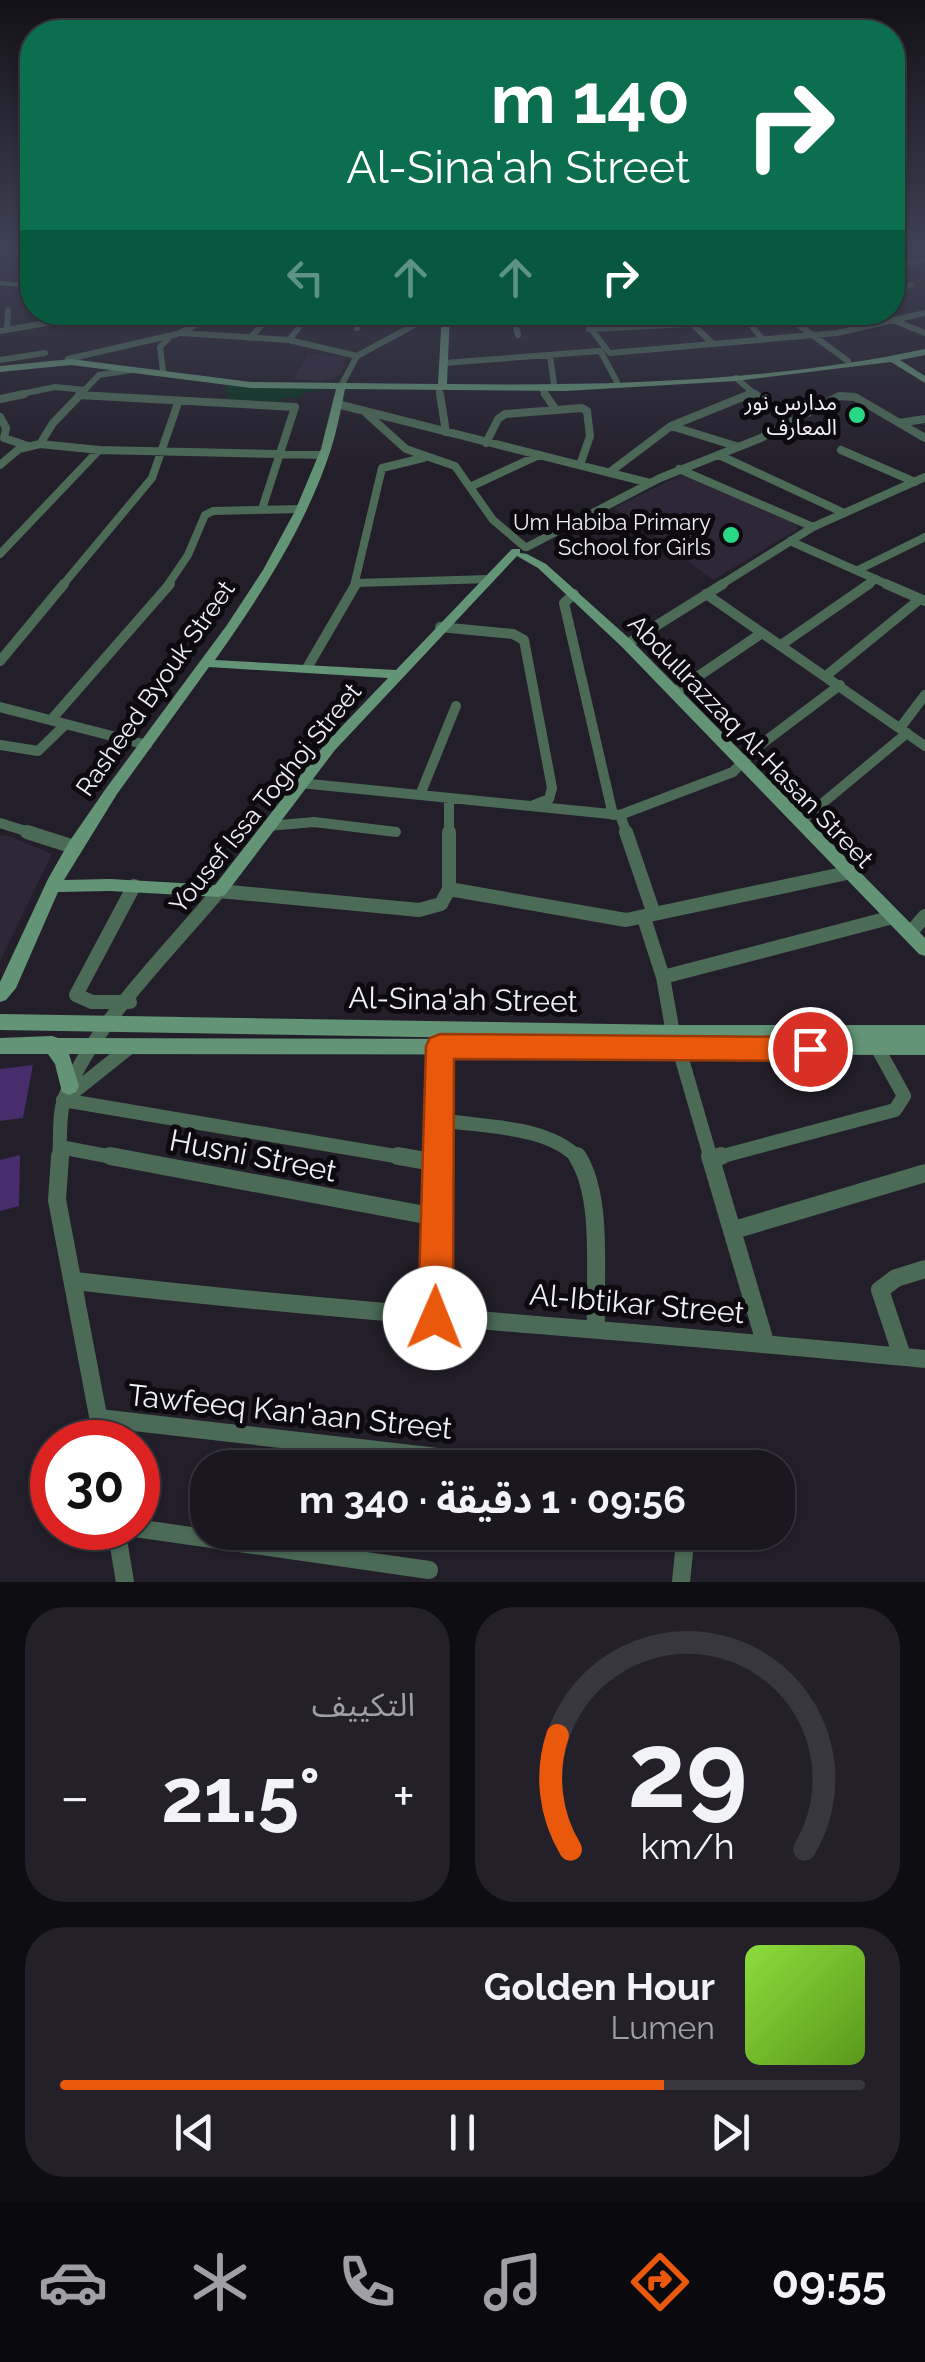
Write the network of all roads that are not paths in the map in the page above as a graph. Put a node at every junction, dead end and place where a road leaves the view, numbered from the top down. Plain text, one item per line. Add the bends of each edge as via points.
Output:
1 (34, 325) edge
2 (196, 325) edge
3 (262, 325) edge
4 (301, 325) edge
5 (359, 325) edge
6 (391, 325) edge
7 (416, 325) edge
8 (445, 325) edge
9 (516, 325) edge
10 (587, 325) edge
11 (672, 325) edge
12 (693, 325) edge
13 (798, 325) edge
14 (873, 325) edge
15 (751, 326) dead end
16 (16, 328) junction
17 (357, 328) dead end
18 (590, 329) junction
19 (4, 331) edge
20 (179, 333) junction
21 (22, 336) dead end
22 (518, 336) dead end
23 (812, 336) junction
24 (250, 338) junction
25 (289, 340) junction
26 (763, 340) junction
27 (389, 341) junction
28 (714, 344) junction
29 (604, 351) junction
30 (925, 351) edge
31 (44, 353) dead end
32 (358, 356) junction
33 (550, 356) junction
34 (899, 358) junction
35 (66, 360) junction
36 (848, 362) junction
37 (444, 363) junction
38 (0, 365) edge
39 (134, 370) junction
40 (163, 370) junction
41 (925, 377) edge
42 (736, 378) junction
43 (617, 382) junction
44 (343, 383) junction
45 (554, 384) junction
46 (441, 387) junction
47 (512, 387) junction
48 (542, 389) junction
49 (82, 392) junction
50 (752, 393) junction
51 (0, 398) edge
52 (178, 403) junction
53 (556, 410) junction
54 (339, 412) junction
55 (366, 413) junction
56 (0, 417) edge
57 (925, 418) edge
58 (898, 423) junction
59 (790, 424) junction
60 (671, 426) junction
61 (446, 432) junction
62 (925, 438) edge
63 (486, 443) junction
64 (40, 444) junction
65 (28, 446) junction
66 (739, 447) junction
67 (99, 450) junction
68 (841, 450) dead end
69 (163, 452) junction
70 (280, 454) junction
71 (323, 455) junction
72 (539, 455) junction
73 (718, 455) junction
74 (423, 458) junction
75 (580, 465) junction
76 (0, 466) edge
77 (679, 470) junction
78 (610, 472) junction
79 (920, 479) edge
80 (650, 483) junction
81 (470, 487) junction
82 (262, 509) junction
83 (300, 509) junction
84 (844, 513) junction
85 (812, 528) junction
86 (925, 536) edge
87 (790, 541) junction
88 (526, 553) junction
89 (0, 554) edge
90 (858, 570) junction
91 (490, 579) junction
92 (876, 579) junction
93 (356, 584) junction
94 (574, 594) junction
95 (706, 594) junction
96 (922, 600) edge
97 (440, 627) junction
98 (762, 633) junction
99 (627, 644) junction
100 (782, 645) junction
101 (0, 662) edge
102 (205, 663) junction
103 (308, 668) junction
104 (396, 674) junction
105 (827, 676) junction
106 (840, 684) junction
107 (675, 692) junction
108 (925, 695) edge
109 (456, 706) dead end
110 (0, 707) edge
111 (51, 720) junction
112 (66, 724) junction
113 (903, 730) junction
114 (0, 745) edge
115 (147, 745) junction
116 (925, 746) edge
117 (741, 762) junction
118 (300, 783) junction
119 (420, 795) junction
120 (449, 798) junction
121 (530, 806) junction
122 (616, 815) junction
123 (800, 822) junction
124 (0, 823) edge
125 (268, 826) junction
126 (396, 832) dead end
127 (74, 847) junction
128 (846, 872) junction
129 (54, 886) junction
130 (134, 886) junction
131 (449, 889) junction
132 (219, 892) junction
133 (649, 916) junction
134 (925, 916) edge
135 (893, 918) junction
136 (910, 933) junction
137 (925, 948) edge
138 (663, 977) junction
139 (5, 989) edge
140 (130, 1002) junction
141 (3, 1022) edge
142 (110, 1024) junction
143 (925, 1032) edge
144 (676, 1041) junction
145 (52, 1044) junction
146 (134, 1044) junction
147 (94, 1045) junction
148 (0, 1046) edge
149 (440, 1046) junction
150 (877, 1047) junction
151 (925, 1048) edge
152 (66, 1093) junction
153 (440, 1120) junction
154 (60, 1147) junction
155 (711, 1159) junction
156 (438, 1163) junction
157 (925, 1173) edge
158 (436, 1217) junction
159 (734, 1230) junction
160 (925, 1269) edge
161 (76, 1281) junction
162 (435, 1318) junction
163 (596, 1327) junction
164 (765, 1342) junction
165 (902, 1356) junction
166 (925, 1358) edge
167 (99, 1418) joint
168 (377, 1450) edge
169 (160, 1532) edge
170 (684, 1550) edge
171 (429, 1570) dead end
172 (124, 1572) edge
173 (134, 1582) edge
174 (681, 1582) edge

1 - 16 street
2 - 20 street
3 - 24 street
4 - 25 street
5 - 17 street
6 - 27 street
7 - 27 street
8 - 37 main road
9 - 22 street
10 - 18 street
11 - 18 street
12 - 28 street
13 - 23 street
14 - 23 street
15 - 26 street
16 - 19 street
16 - 21 street
18 - 29 street
20 - 24 street
20 - 35 street
20 - 40 street via 160,346
23 - 26 street
23 - 36 street
24 - 25 street
25 - 32 street
26 - 28 street
27 - 32 street
28 - 29 street
29 - 33 street
29 - 43 street
30 - 34 main road
30 - 34 main road
31 - 38 street
32 - 44 street
33 - 37 street
33 - 45 street
34 - 36 main road
34 - 41 main road
34 - 41 main road
34 - 42 main road
35 - 38 main road
35 - 39 main road
35 - 40 main road
36 - 43 main road
37 - 46 main road
39 - 44 main road via 223,383
39 - 49 street via 101,373
40 - 44 main road
42 - 48 main road
42 - 50 street
43 - 45 main road
44 - 46 main road
44 - 54 main road, Rasheed Byouk Street
45 - 47 main road
46 - 47 main road
46 - 61 street
47 - 48 main road
48 - 53 street
49 - 51 street via 55,387
49 - 52 street
49 - 64 street
50 - 59 street
50 - 60 street
52 - 69 street
52 - 70 street via 295,407
53 - 63 street via 505,414
53 - 75 street via 588,411 590,436
54 - 55 street
54 - 71 main road, Rasheed Byouk Street
55 - 61 street
55 - 74 street, Abdullrazzaq Al-Hasan Street
56 - 65 street via 4,438
57 - 58 street
58 - 59 street via 847,395
58 - 62 street
59 - 66 street
60 - 66 street
60 - 78 street
61 - 63 street
63 - 72 street
64 - 65 street
64 - 67 street
65 - 76 street
66 - 73 street
67 - 69 street
67 - 89 street
68 - 79 street
69 - 70 street
69 - 101 street via 140,494
70 - 71 street
70 - 82 street
71 - 83 main road, Rasheed Byouk Street
72 - 75 street
72 - 81 street
73 - 77 street
73 - 84 street
74 - 81 street, Abdullrazzaq Al-Hasan Street via 458,468
74 - 93 street via 382,468
75 - 78 street
77 - 80 street
77 - 85 street
78 - 80 street
79 - 84 street
80 - 88 street
81 - 88 street, Abdullrazzaq Al-Hasan Street
82 - 83 street
82 - 111 street via 205,515 170,582
83 - 102 main road, Rasheed Byouk Street
84 - 85 street
85 - 87 street
86 - 90 street
87 - 90 street
87 - 95 street
88 - 91 main road, Yousef Issa Toghoj Street
88 - 94 main road, Abdullrazzaq Al-Hasan Street
90 - 92 street
91 - 93 street
91 - 97 main road, Yousef Issa Toghoj Street
92 - 96 street
92 - 100 street
93 - 103 street
94 - 99 main road, Abdullrazzaq Al-Hasan Street
94 - 122 street via 564,603
95 - 98 street
95 - 99 street
96 - 105 street
97 - 104 main road, Yousef Issa Toghoj Street
97 - 121 street via 524,640 552,788 549,799
98 - 100 street
98 - 107 street
99 - 107 main road, Abdullrazzaq Al-Hasan Street
100 - 105 street
102 - 103 main road
102 - 115 main road, Rasheed Byouk Street
103 - 104 main road
104 - 118 main road, Yousef Issa Toghoj Street
105 - 106 street
106 - 113 street
106 - 117 street
107 - 117 main road, Abdullrazzaq Al-Hasan Street
108 - 113 street
109 - 119 street
110 - 111 street
111 - 112 street
112 - 114 street via 38,751
112 - 115 street
113 - 116 street
113 - 123 street
115 - 127 main road, Rasheed Byouk Street
117 - 122 street via 733,772
117 - 123 main road, Abdullrazzaq Al-Hasan Street
118 - 119 street
118 - 125 main road, Yousef Issa Toghoj Street
119 - 120 street
120 - 121 street
120 - 131 street
121 - 122 street
122 - 133 street
123 - 128 main road, Abdullrazzaq Al-Hasan Street
124 - 127 street
125 - 126 street via 314,822
125 - 132 main road, Yousef Issa Toghoj Street
127 - 129 main road, Rasheed Byouk Street
128 - 133 street
128 - 135 main road, Abdullrazzaq Al-Hasan Street
129 - 130 main road
129 - 139 main road, Rasheed Byouk Street
130 - 132 main road
130 - 140 street via 76,995
131 - 132 street via 441,904 419,910
131 - 133 street via 612,920
132 - 140 street, Yousef Issa Toghoj Street
133 - 138 street
134 - 136 street
135 - 136 main road, Abdullrazzaq Al-Hasan Street
135 - 138 street
136 - 137 main road, Abdullrazzaq Al-Hasan Street
138 - 144 street
139 - 141 main road, Rasheed Byouk Street
140 - 142 street, Yousef Issa Toghoj Street
141 - 142 main road, Al-Sina'ah Street
142 - 144 main road, Al-Sina'ah Street
142 - 147 street, Yousef Issa Toghoj Street
143 - 144 main road, Al-Sina'ah Street
144 - 149 main road, Al-Sina'ah Street
144 - 150 main road, Al-Sina'ah Street
144 - 155 street
145 - 147 main road, Al-Sina'ah Street
145 - 148 main road, Al-Sina'ah Street
145 - 152 main road via 64,1062
146 - 147 main road, Al-Sina'ah Street
146 - 149 main road, Al-Sina'ah Street
146 - 152 street
147 - 152 street, Yousef Issa Toghoj Street
149 - 153 street
150 - 151 main road, Al-Sina'ah Street
150 - 155 street via 904,1096 894,1110
152 - 154 street
152 - 156 street
153 - 156 street
153 - 163 street via 559,1143 577,1154 591,1198
154 - 158 street, Husni Street
154 - 161 street via 57,1200
155 - 159 street
156 - 158 street
157 - 159 street
158 - 162 street
159 - 164 street
160 - 165 street via 880,1290
161 - 162 street, Al-Ibtikar Street
161 - 167 street
162 - 163 street, Al-Ibtikar Street
163 - 164 street, Al-Ibtikar Street
164 - 165 street, Al-Ibtikar Street
165 - 166 street, Al-Ibtikar Street
167 - 168 street, Tawfeeq Kan'aan Street
169 - 171 street
170 - 174 street
172 - 173 street

